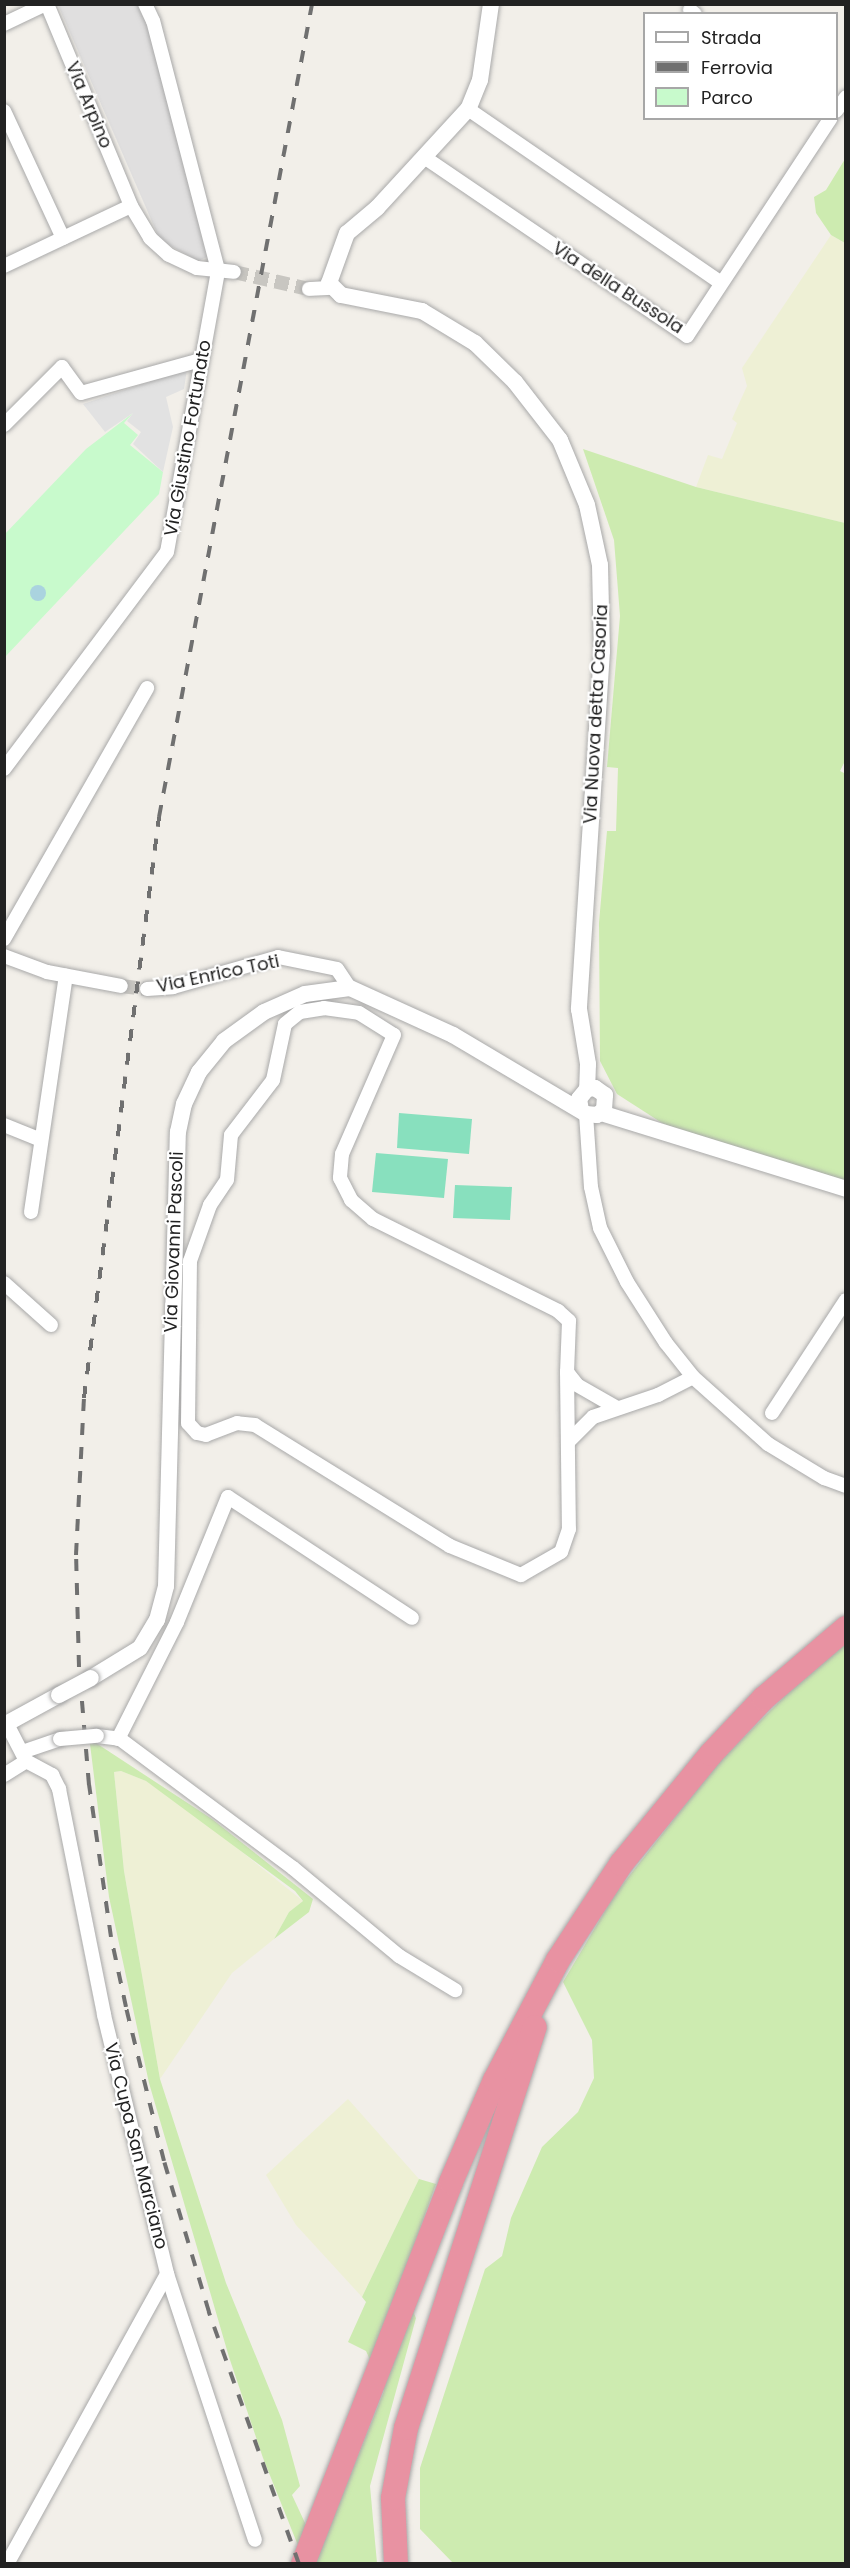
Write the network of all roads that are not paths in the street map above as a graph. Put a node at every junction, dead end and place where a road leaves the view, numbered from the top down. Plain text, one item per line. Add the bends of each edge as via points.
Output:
1 (47, 4) edge
2 (145, 4) edge
3 (491, 4) edge
4 (4, 24) edge
5 (468, 109) junction
6 (4, 111) edge
7 (830, 120) edge
8 (424, 157) junction
9 (131, 206) junction
10 (63, 238) junction
11 (4, 266) edge
12 (218, 270) junction
13 (234, 272) tunnel mouth
14 (721, 284) junction
15 (330, 288) junction
16 (309, 289) tunnel mouth
17 (201, 360) junction
18 (4, 425) edge
19 (147, 688) dead end
20 (4, 769) edge
21 (4, 939) edge
22 (4, 956) edge
23 (66, 976) junction
24 (121, 986) tunnel mouth
25 (350, 988) junction
26 (147, 989) tunnel mouth
27 (593, 1103) junction
28 (4, 1125) edge
29 (41, 1140) junction
30 (846, 1189) edge
31 (31, 1212) dead end
32 (4, 1283) edge
33 (846, 1300) edge
34 (51, 1325) dead end
35 (567, 1372) junction
36 (693, 1377) junction
37 (616, 1408) junction
38 (772, 1413) dead end
39 (568, 1443) junction
40 (846, 1486) edge
41 (412, 1618) dead end
42 (846, 1628) edge
43 (6, 1724) edge
44 (118, 1739) junction
45 (24, 1757) junction
46 (4, 1775) edge
47 (558, 1960) junction
48 (455, 1990) dead end
49 (167, 2274) junction
50 (255, 2540) dead end
51 (7, 2564) edge
52 (303, 2564) edge
53 (396, 2564) edge

1 - 4 street
1 - 9 street, Via Arpino
2 - 12 street via 153,21
3 - 5 street via 480,80
5 - 8 street
5 - 14 street
6 - 10 street
7 - 14 street, Via della Bussola
8 - 14 street, Via della Bussola via 687,336
8 - 15 street via 377,208 347,233 330,271
9 - 10 street
9 - 12 street, Via Arpino via 150,238 169,255 197,268
10 - 11 street
12 - 13 street, Via Arpino
12 - 17 street, Via Giustino Fortunato
15 - 16 street
15 - 27 street, Via Nuova detta Casoria via 360,300 422,311 475,343 515,382 560,440 587,505 600,565 602,651 579,1009
17 - 18 street via 81,393 62,367
17 - 20 street, Via Giustino Fortunato via 168,552
19 - 21 street
22 - 23 street
23 - 24 street
23 - 29 street
25 - 26 street, Via Enrico Toti via 337,969 278,957 173,987
25 - 27 street via 453,1035 541,1086
25 - 43 street, Via Giovanni Pascoli, bridge via 305,994 264,1012 224,1041 199,1072 184,1104 178,1132 171,1319 166,1586 157,1620 140,1648
27 - 30 street via 656,1131
27 - 36 street via 589,1133 591,1187 600,1228 627,1282
28 - 29 street
29 - 31 street
32 - 34 street
33 - 38 street
35 - 37 street via 595,1398
35 - 39 street
35 - 39 street via 569,1321 558,1311 373,1219 351,1200 340,1178 342,1154 394,1035 359,1013 324,1008 300,1012 285,1024 273,1080 231,1135 227,1180 210,1205 190,1261 188,1424 206,1435 237,1423 255,1425 450,1546 521,1575 561,1552 569,1530
36 - 37 street via 658,1395
36 - 40 street via 768,1444 824,1478
37 - 39 street via 593,1416
41 - 44 street via 228,1497 177,1622
42 - 47 highway via 764,1698 711,1754 621,1864
43 - 45 street
44 - 45 street, bridge via 60,1739
44 - 48 street via 293,1868 399,1956
45 - 46 street
45 - 49 street, Via Cupa San Marciano via 47,1771 59,1789 104,2014
47 - 52 highway via 491,2090 451,2182
47 - 53 highway via 406,2428 393,2498
49 - 50 street, Via Cupa San Marciano
49 - 51 street

